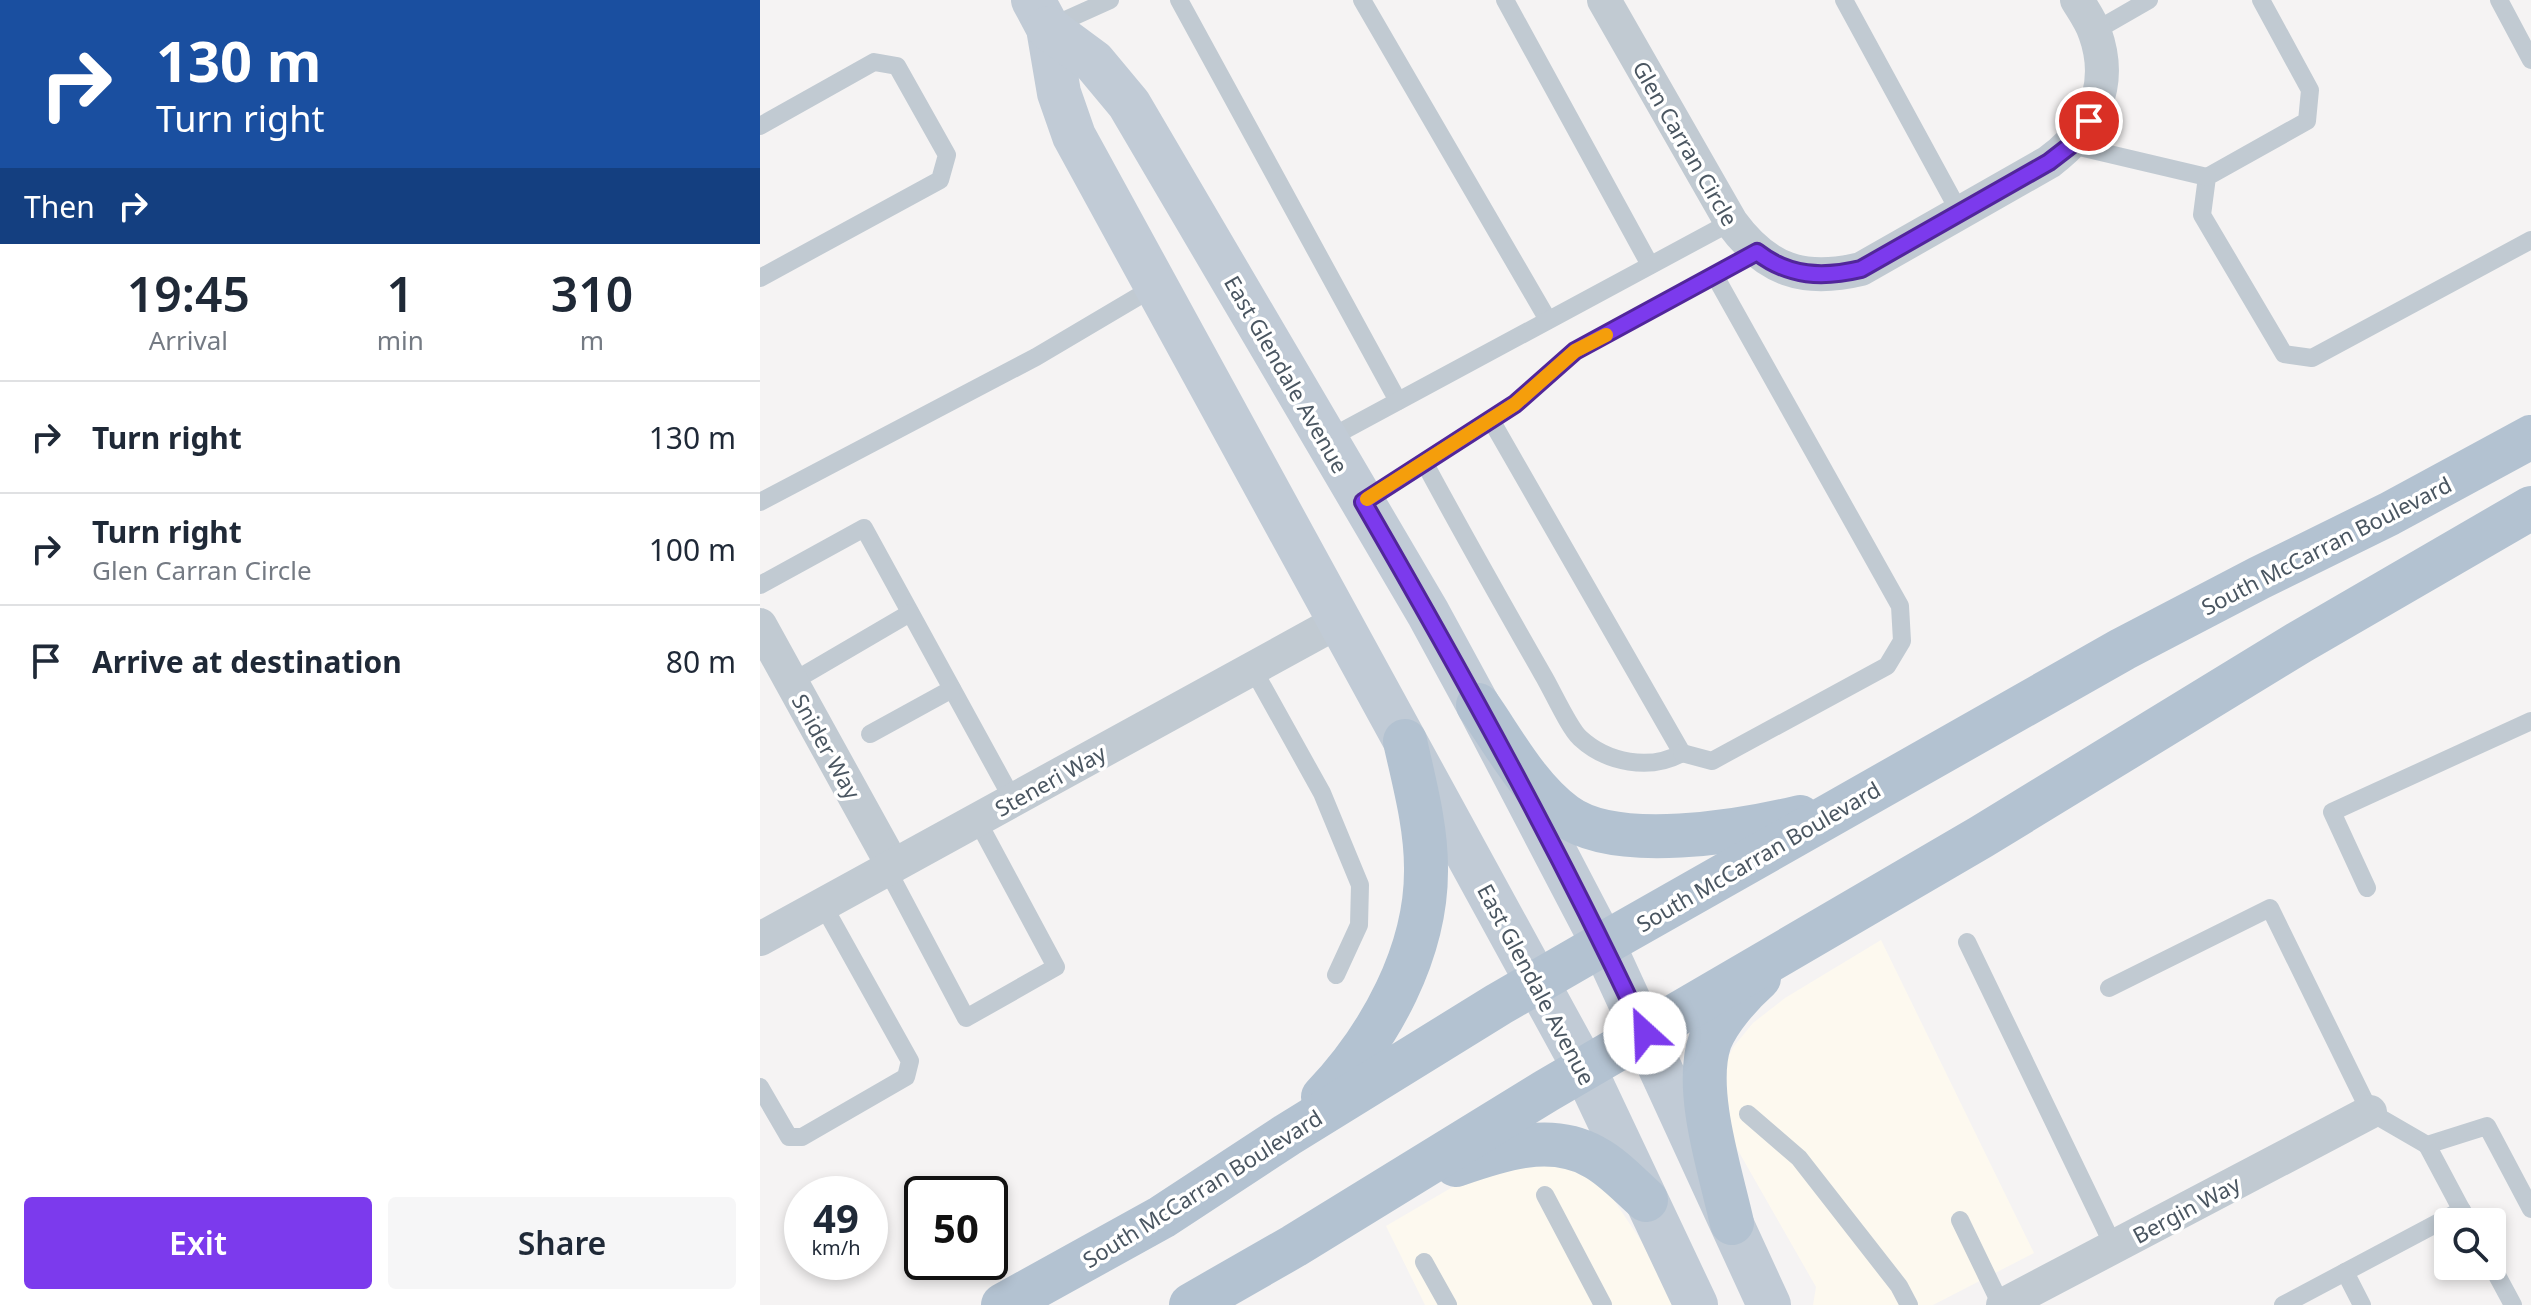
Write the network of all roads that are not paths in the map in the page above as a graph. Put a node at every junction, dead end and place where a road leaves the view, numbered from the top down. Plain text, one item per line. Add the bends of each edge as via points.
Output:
1 (1110, 0) edge
2 (1179, 0) edge
3 (1362, 0) edge
4 (1505, 0) edge
5 (1604, 0) edge
6 (1844, 0) edge
7 (2077, 0) edge
8 (2149, 0) edge
9 (2261, 0) edge
10 (2499, 0) edge
11 (1041, 14) edge
12 (2095, 31) junction
13 (2531, 60) edge
14 (760, 126) edge
15 (2071, 145) junction
16 (2207, 177) junction
17 (1960, 213) junction
18 (1731, 222) junction
19 (2531, 240) edge
20 (1757, 252) junction
21 (1650, 265) junction
22 (1715, 276) junction
23 (760, 278) edge
24 (1156, 286) junction
25 (1548, 320) junction
26 (1398, 401) junction
27 (1491, 420) junction
28 (2531, 437) edge
29 (1326, 440) junction
30 (1424, 462) junction
31 (760, 502) edge
32 (1363, 502) junction
33 (2531, 508) edge
34 (760, 585) edge
35 (910, 613) junction
36 (1339, 621) junction
37 (760, 625) edge
38 (1253, 669) junction
39 (792, 682) junction
40 (952, 689) junction
41 (1478, 705) junction
42 (2531, 721) edge
43 (870, 734) dead end
44 (1405, 741) junction
45 (1682, 753) junction
46 (1013, 800) junction
47 (1845, 806) junction
48 (977, 820) junction
49 (890, 868) junction
50 (2367, 888) dead end
51 (823, 905) junction
52 (1810, 937) junction
53 (760, 939) edge
54 (1967, 942) dead end
55 (1603, 944) junction
56 (1336, 975) dead end
57 (1538, 981) junction
58 (2109, 988) dead end
59 (1645, 1033) junction
60 (1584, 1068) junction
61 (760, 1087) edge
62 (2370, 1112) junction
63 (1748, 1114) dead end
64 (1287, 1135) junction
65 (2427, 1145) junction
66 (1389, 1187) junction
67 (1545, 1195) dead end
68 (1646, 1200) junction
69 (2530, 1203) edge
70 (2461, 1208) edge
71 (1960, 1220) dead end
72 (1732, 1223) junction
73 (2434, 1230) edge
74 (2114, 1247) junction
75 (1424, 1262) dead end
76 (2345, 1272) junction
77 (2500, 1280) edge
78 (1003, 1305) edge
79 (1191, 1305) edge
80 (1448, 1305) edge
81 (1603, 1305) edge
82 (1696, 1305) edge
83 (1769, 1305) edge
84 (1909, 1305) edge
85 (2002, 1305) edge
86 (2283, 1305) edge
87 (2362, 1305) edge
88 (2513, 1305) edge

1 - 11 lane
2 - 26 lane
3 - 25 lane
4 - 21 lane
5 - 18 street, Glen Carran Circle
6 - 17 lane
7 - 12 street, Glen Carran Circle
8 - 12 lane
9 - 16 lane via 2310,90 2307,121
10 - 13 lane
11 - 24 main road, East Glendale Avenue via 1074,136
11 - 29 main road, East Glendale Avenue via 1094,62 1129,104
12 - 15 street, Glen Carran Circle via 2102,62 2099,95
14 - 23 lane via 874,62 897,66 947,155 940,180
15 - 16 lane
15 - 17 street, Glen Carran Circle
16 - 19 lane via 2202,215 2284,354 2312,358
17 - 20 street, Glen Carran Circle via 1861,269 1833,276 1800,273
18 - 20 street, Glen Carran Circle
18 - 21 lane
20 - 22 lane
21 - 25 lane
22 - 27 lane via 1575,351
22 - 45 lane via 1900,606 1902,641 1887,666 1712,761
24 - 31 lane via 1036,357
24 - 36 main road, East Glendale Avenue
25 - 26 lane
26 - 29 lane
27 - 30 lane
27 - 45 lane
28 - 47 main road, South McCarran Boulevard via 2123,649
29 - 32 main road, East Glendale Avenue
30 - 32 lane
30 - 45 lane via 1579,738 1638,764 1668,761
32 - 41 main road, East Glendale Avenue
33 - 52 main road
34 - 35 lane via 864,528
35 - 39 lane
35 - 40 lane
36 - 38 street, Steneri Way
36 - 44 main road, East Glendale Avenue
37 - 39 street, Snider Way
38 - 46 street, Steneri Way
38 - 56 lane via 1322,793 1360,885 1359,925
39 - 49 street, Snider Way
40 - 43 lane
40 - 46 lane
41 - 47 main road via 1532,782 1566,816 1596,829 1706,834
41 - 55 main road, East Glendale Avenue
42 - 50 lane via 2332,812
44 - 57 main road, East Glendale Avenue
44 - 64 main road via 1426,868 1423,910 1409,957 1387,1010 1362,1051
46 - 48 street, Steneri Way
47 - 55 main road, South McCarran Boulevard
48 - 49 street, Steneri Way
48 - 49 lane via 1056,967 966,1018
49 - 51 street, Steneri Way
51 - 53 street, Steneri Way
51 - 61 lane via 910,1061 906,1077 802,1137 789,1137
52 - 59 main road
52 - 72 main road via 1754,983 1711,1040 1704,1072 1706,1106
54 - 74 lane
55 - 57 main road, South McCarran Boulevard
55 - 59 main road, East Glendale Avenue
57 - 60 main road, East Glendale Avenue
57 - 64 main road, South McCarran Boulevard
58 - 62 lane via 2270,908
59 - 60 main road
59 - 72 main road, East Glendale Avenue
60 - 66 main road
60 - 68 main road, East Glendale Avenue
62 - 65 lane
62 - 74 street, Bergin Way
63 - 84 lane via 1799,1158
64 - 78 main road, South McCarran Boulevard via 1162,1217
65 - 69 lane via 2487,1126
65 - 70 lane
66 - 68 main road via 1535,1144 1593,1156
66 - 79 main road
67 - 81 lane
68 - 82 main road, East Glendale Avenue
71 - 85 lane
72 - 83 main road, East Glendale Avenue
73 - 76 lane
74 - 85 street, Bergin Way
75 - 80 lane
76 - 86 lane
76 - 87 lane
77 - 88 lane

